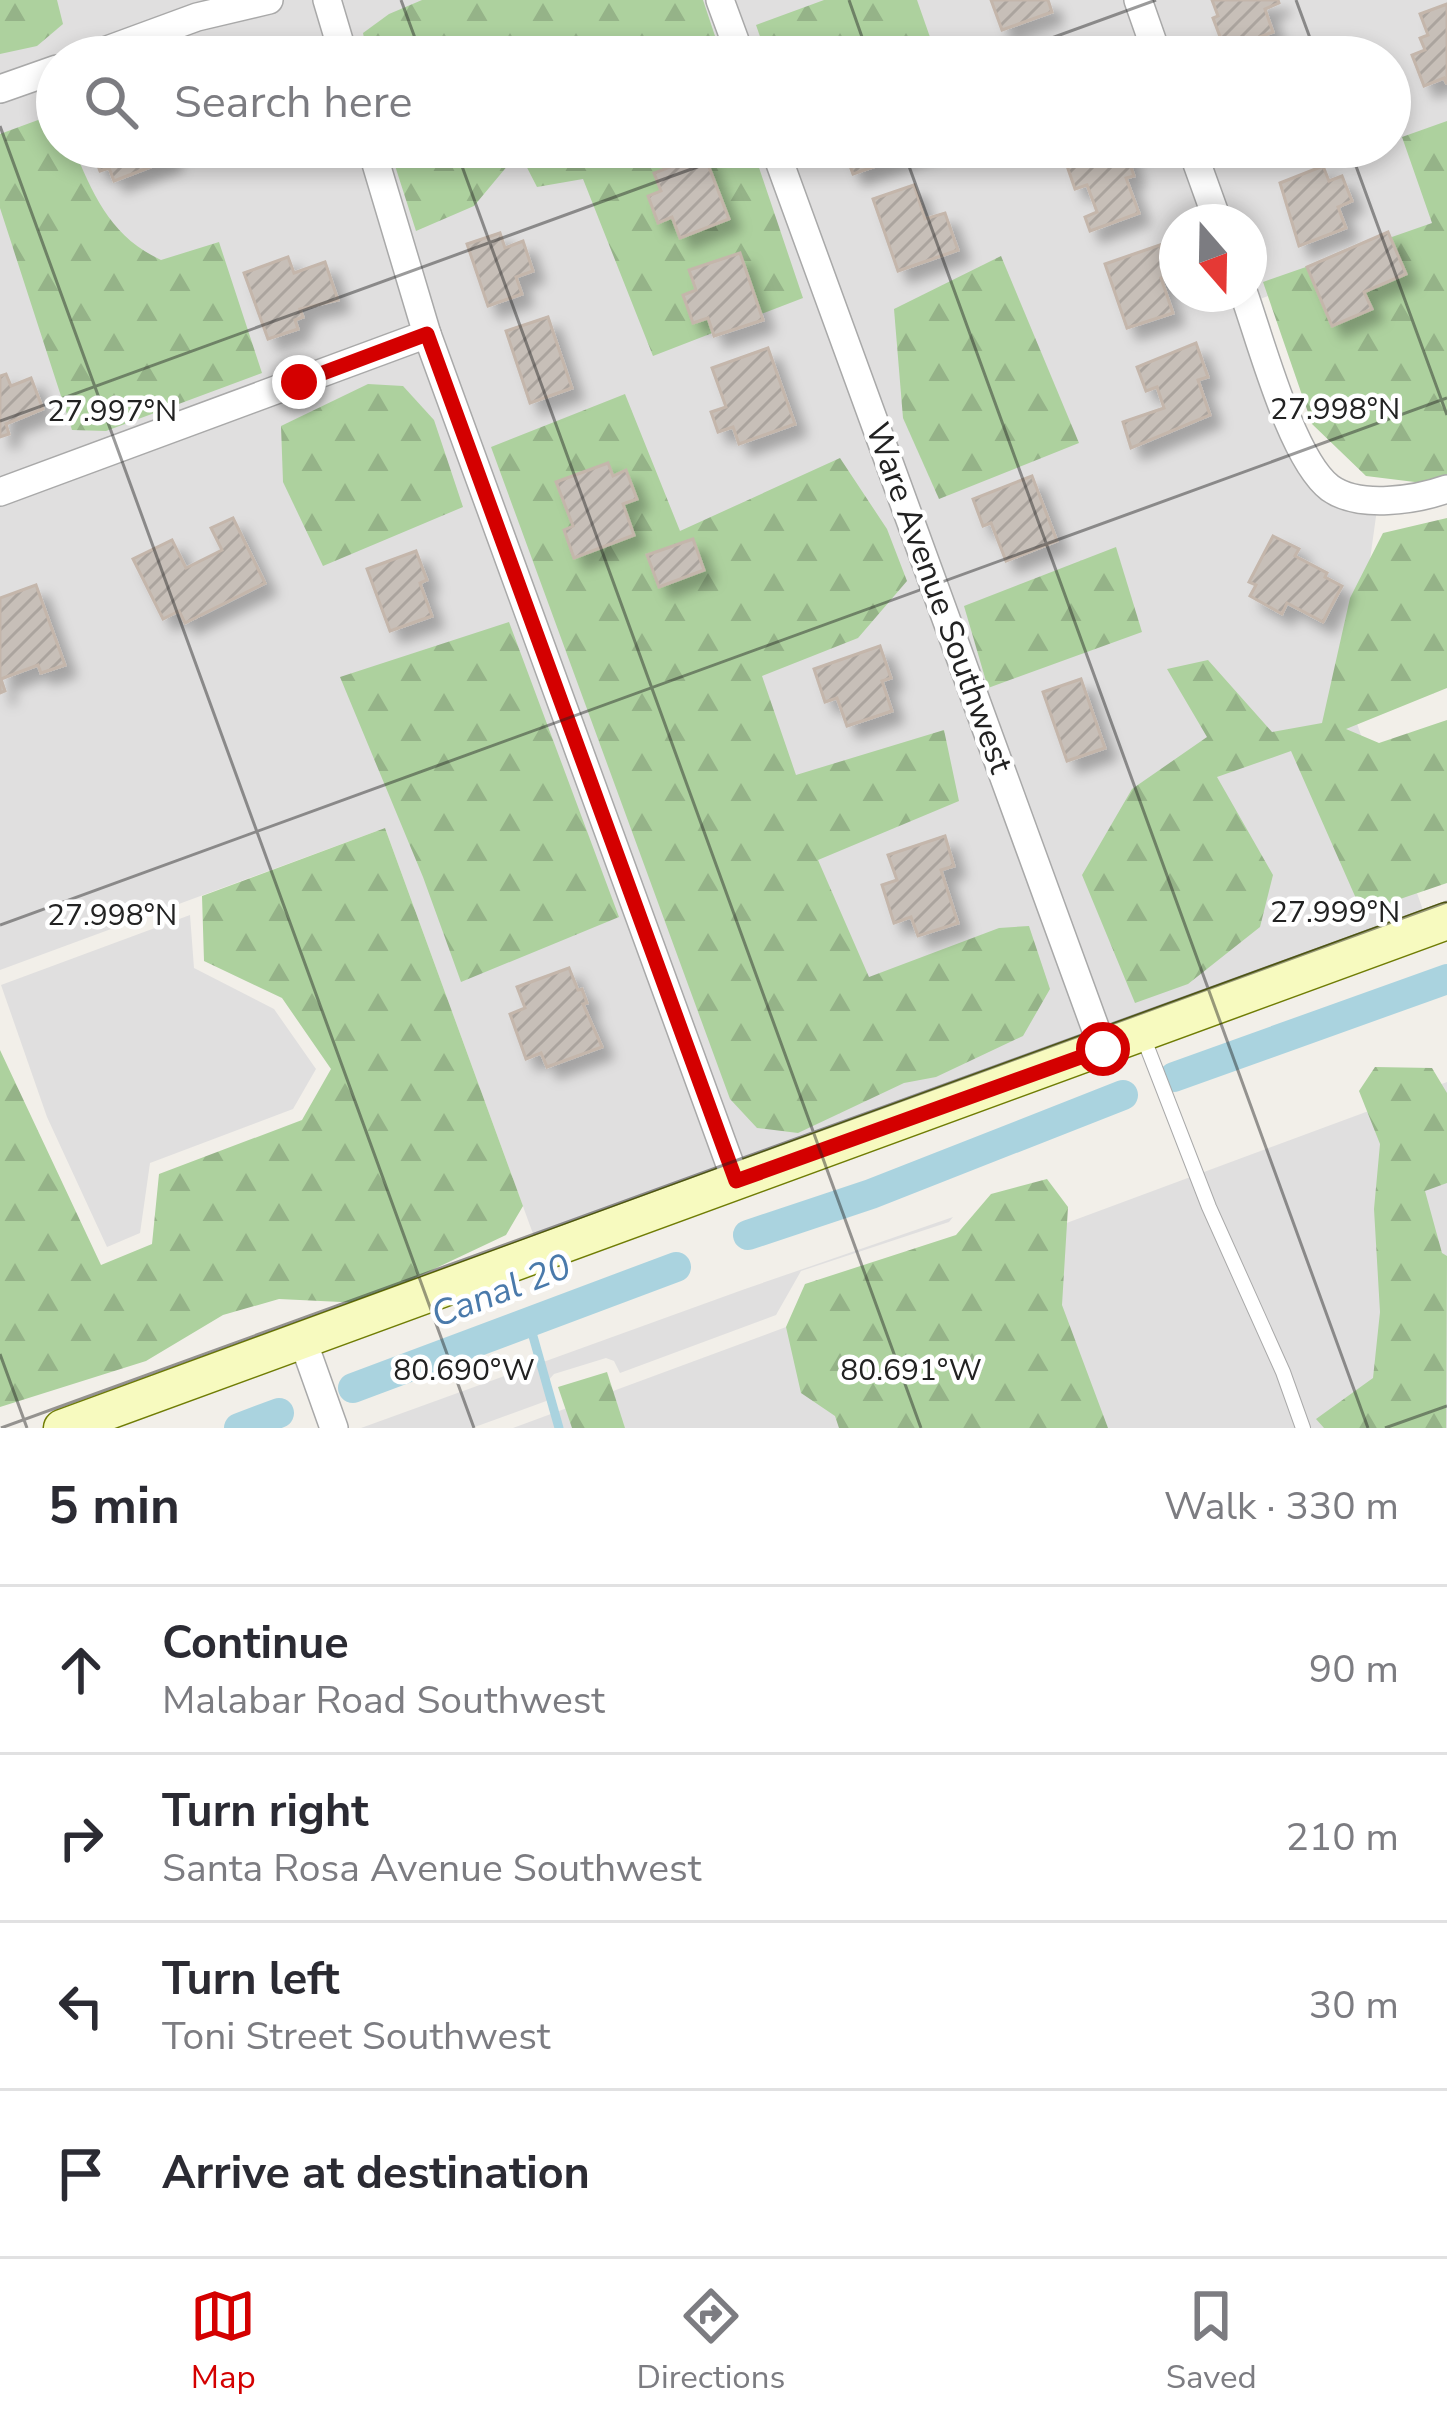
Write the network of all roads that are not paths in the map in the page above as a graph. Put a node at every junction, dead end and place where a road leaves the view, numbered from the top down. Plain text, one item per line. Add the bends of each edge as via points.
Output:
1 (269, 0) edge
2 (327, 0) edge
3 (720, 0) edge
4 (1138, 0) edge
5 (145, 36) edge
6 (338, 36) edge
7 (733, 36) edge
8 (1151, 36) edge
9 (36, 76) edge
10 (0, 89) edge
11 (377, 168) edge
12 (782, 168) edge
13 (1199, 168) edge
14 (1212, 204) edge
15 (1251, 312) edge
16 (427, 334) junction
17 (1447, 489) edge
18 (0, 492) edge
19 (1447, 921) edge
20 (1142, 1034) junction
21 (1103, 1049) junction
22 (736, 1181) junction
23 (303, 1341) junction
24 (62, 1428) edge
25 (334, 1428) edge
26 (1303, 1428) edge

1 - 5 street
2 - 6 street
3 - 7 street
4 - 8 street
9 - 10 street
11 - 16 street
12 - 21 street, Ware Avenue Southwest
13 - 14 street
15 - 17 street via 1302,454 1331,489 1378,502
16 - 18 street
16 - 22 street
19 - 20 main road
20 - 21 main road
20 - 26 lane
21 - 22 main road
22 - 23 main road
23 - 24 main road
23 - 25 street

